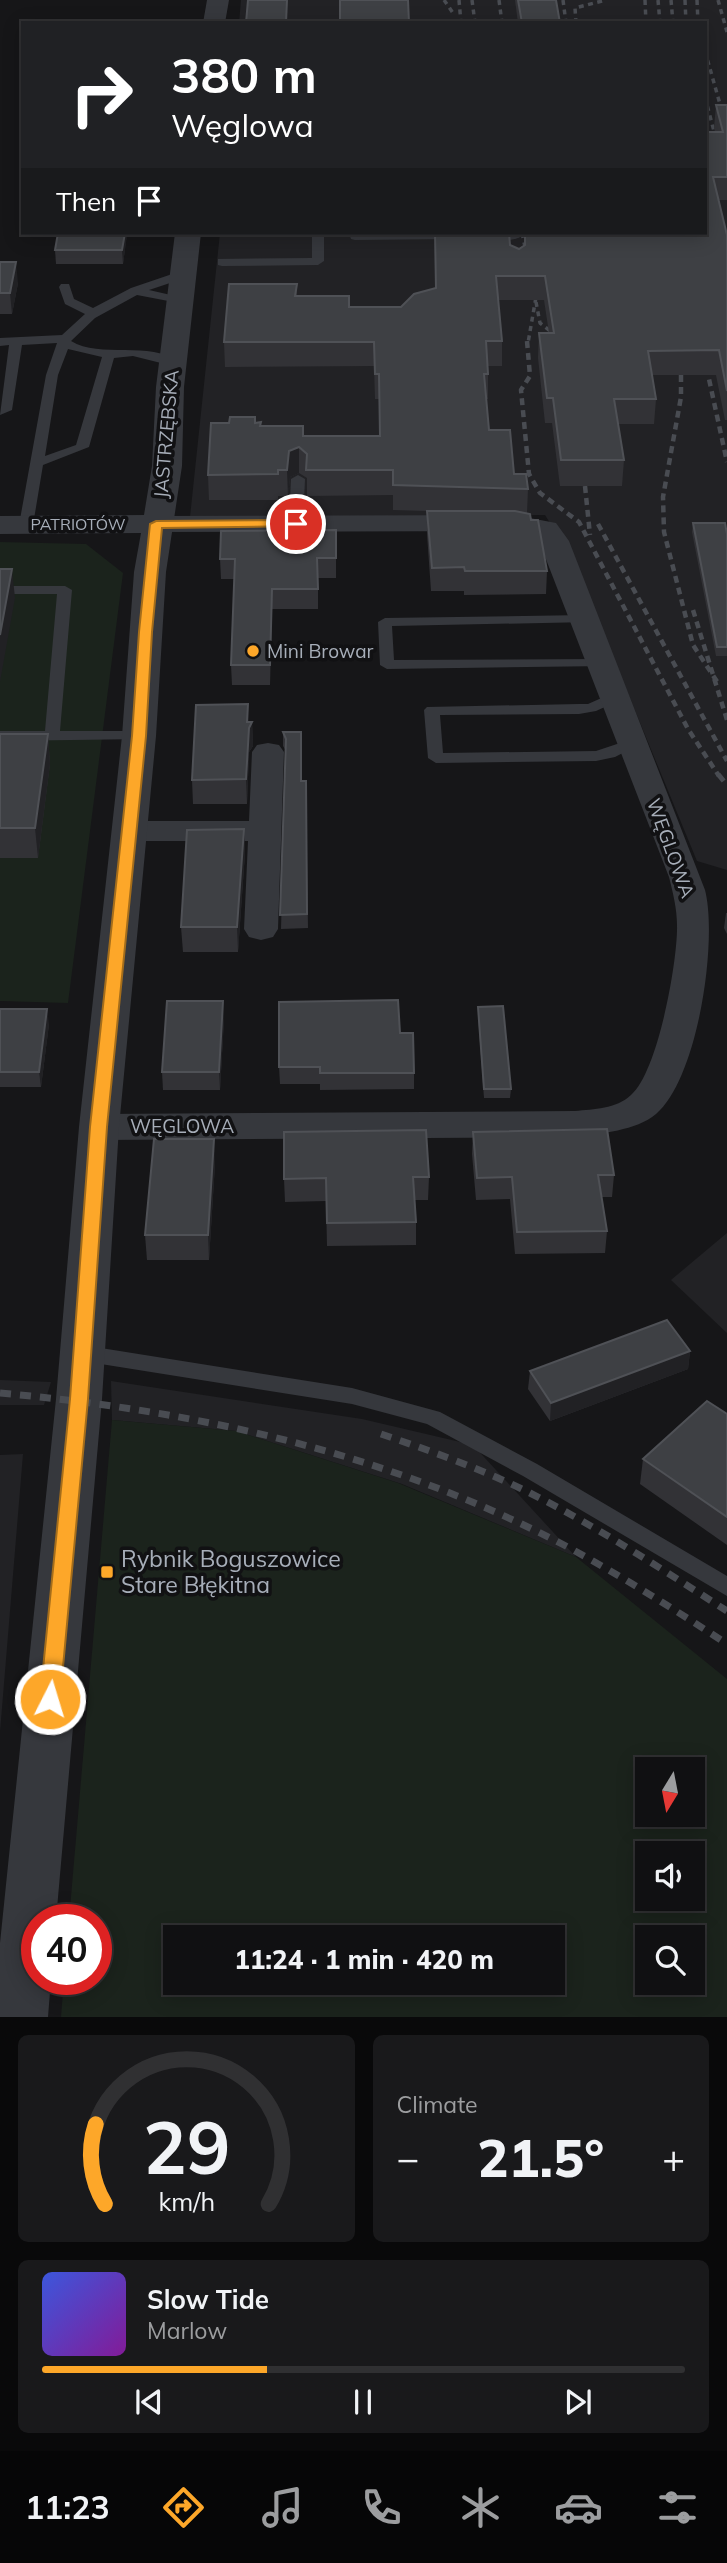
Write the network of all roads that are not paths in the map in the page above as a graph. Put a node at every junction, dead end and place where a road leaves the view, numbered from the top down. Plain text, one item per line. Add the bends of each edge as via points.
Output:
1 (218, 0) edge
2 (215, 21) edge
3 (188, 235) edge
4 (318, 235) edge
5 (355, 235) edge
6 (516, 238) edge
7 (222, 262) dead end
8 (184, 274) junction
9 (65, 287) dead end
10 (137, 291) junction
11 (180, 302) junction
12 (93, 313) junction
13 (64, 341) junction
14 (0, 342) edge
15 (16, 342) junction
16 (133, 352) junction
17 (174, 352) junction
18 (109, 355) junction
19 (0, 411) edge
20 (37, 463) junction
21 (298, 479) dead end
22 (156, 524) junction
23 (296, 524) junction
24 (13, 525) edge
25 (0, 590) edge
26 (585, 619) junction
27 (602, 663) junction
28 (615, 697) junction
29 (0, 736) edge
30 (52, 736) junction
31 (139, 736) junction
32 (632, 744) junction
33 (268, 752) dead end
34 (129, 831) junction
35 (265, 831) junction
36 (261, 929) dead end
37 (99, 1127) junction
38 (82, 1353) junction
39 (727, 1587) edge
40 (20, 2017) edge

1 - 2 street
3 - 8 street, JASTRZĘBSKA
4 - 7 lane via 318,261
5 - 6 lane
8 - 10 lane
8 - 11 street, JASTRZĘBSKA
9 - 12 lane via 69,301
10 - 11 lane
10 - 12 lane
11 - 17 street, JASTRZĘBSKA
12 - 13 lane
13 - 15 lane
13 - 18 lane
13 - 20 lane via 52,375
14 - 15 lane
15 - 19 lane via 6,410
16 - 17 lane
16 - 17 lane
16 - 18 lane
17 - 22 street, JASTRZĘBSKA via 167,466
18 - 20 lane via 82,447
20 - 24 lane
21 - 23 lane
22 - 23 street, WĘGLOWA
22 - 24 street, PATRIOTÓW
22 - 31 street, JASTRZĘBSKA
23 - 26 street, WĘGLOWA via 514,523 542,527 555,541
25 - 30 lane via 65,590
26 - 27 street, WĘGLOWA
26 - 27 lane via 385,622 387,665
27 - 28 street, WĘGLOWA
28 - 32 street, WĘGLOWA
28 - 32 lane via 579,709 432,710 436,758 596,756
29 - 30 lane
30 - 31 lane
31 - 34 street, JASTRZĘBSKA
32 - 37 street, WĘGLOWA via 685,877 694,930 668,1064 656,1090 639,1108 575,1124
33 - 35 street
34 - 35 street
34 - 37 street, JASTRZĘBSKA
35 - 36 street
37 - 38 street, JASTRZĘBSKA
38 - 39 lane via 352,1396 433,1418
38 - 40 street, JASTRZĘBSKA

